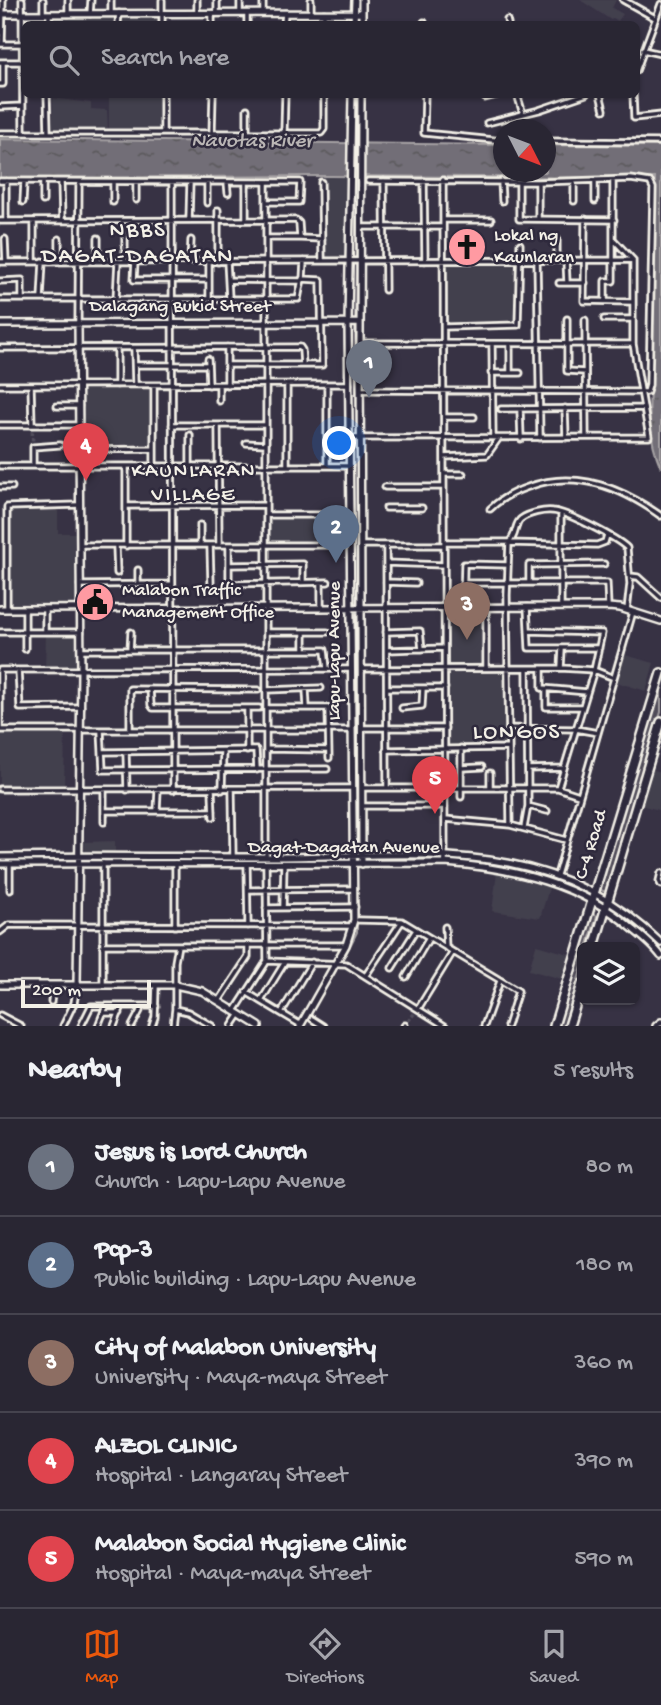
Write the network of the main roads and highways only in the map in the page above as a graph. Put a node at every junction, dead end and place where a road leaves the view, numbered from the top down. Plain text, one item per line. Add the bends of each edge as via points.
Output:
1 (355, 0) edge
2 (362, 0) edge
3 (355, 13) junction
4 (362, 13) junction
5 (1, 14) edge
6 (354, 21) edge
7 (362, 21) edge
8 (352, 98) edge
9 (361, 98) edge
10 (78, 323) junction
11 (348, 323) junction
12 (360, 323) junction
13 (0, 324) edge
14 (356, 438) junction
15 (361, 518) junction
16 (350, 519) junction
17 (351, 608) junction
18 (361, 608) junction
19 (3, 609) edge
20 (80, 609) junction
21 (661, 621) edge
22 (661, 673) edge
23 (661, 722) edge
24 (79, 855) junction
25 (39, 856) junction
26 (353, 856) junction
27 (363, 856) junction
28 (0, 857) edge
29 (266, 861) junction
30 (0, 864) edge
31 (39, 864) junction
32 (79, 864) junction
33 (362, 864) junction
34 (353, 865) junction
35 (593, 896) junction
36 (606, 904) junction
37 (595, 942) edge
38 (660, 949) edge
39 (0, 985) edge
40 (77, 985) junction
41 (577, 1000) edge
42 (661, 1022) edge
43 (259, 1026) edge
44 (300, 1026) edge
45 (554, 1026) edge
46 (569, 1026) edge
47 (656, 1026) edge

1 - 3 main road
2 - 4 main road
3 - 4 main road
3 - 5 main road
3 - 6 main road
4 - 7 main road
8 - 11 main road, Lapu-Lapu Avenue
9 - 12 main road, Lapu-Lapu Avenue
10 - 11 main road, Dalagang Bukid Street
10 - 13 main road, Dalagang Bukid Street
10 - 20 main road
11 - 12 main road, Dalagang Bukid Street
11 - 14 main road, Lapu-Lapu Avenue
12 - 14 main road, Lapu-Lapu Avenue
14 - 15 main road, Lapu-Lapu Avenue
14 - 16 main road, Lapu-Lapu Avenue via 350,466
15 - 16 main road
15 - 18 main road, Lapu-Lapu Avenue
16 - 17 main road, Lapu-Lapu Avenue
17 - 18 main road
17 - 20 main road
17 - 26 main road, Lapu-Lapu Avenue
18 - 21 main road via 608,607
18 - 27 main road, Lapu-Lapu Avenue
19 - 20 main road
20 - 24 main road
22 - 35 highway, C-4 Road
23 - 36 highway, C-4 Road
24 - 25 main road, Dagat-Dagatan Avenue
24 - 29 main road, Dagat-Dagatan Avenue
24 - 32 main road
25 - 28 main road, Dagat-Dagatan Avenue
25 - 31 main road
26 - 27 main road, Dagat-Dagatan Avenue
26 - 29 main road, Dagat-Dagatan Avenue
26 - 34 main road, Lapu-Lapu Avenue
27 - 33 main road, Lapu-Lapu Avenue
27 - 35 main road, Dagat-Dagatan Avenue via 445,855 500,861 557,875
29 - 32 main road, Dagat-Dagatan Avenue via 247,865
29 - 34 main road, Dagat-Dagatan Avenue
30 - 31 main road, Dagat-Dagatan Avenue
31 - 32 main road, Dagat-Dagatan Avenue
32 - 40 main road
33 - 34 main road, Dagat-Dagatan Avenue
33 - 35 main road, Dagat-Dagatan Avenue via 445,863 499,869
34 - 44 main road, Lapu-Lapu Avenue via 353,926
35 - 36 main road, Dagat-Dagatan Avenue
35 - 45 highway, C-4 Road
36 - 37 highway, C-4 Road
36 - 38 main road, Dagat-Dagatan Avenue
39 - 40 main road
40 - 43 main road via 175,985 202,991
41 - 46 highway
42 - 47 main road

